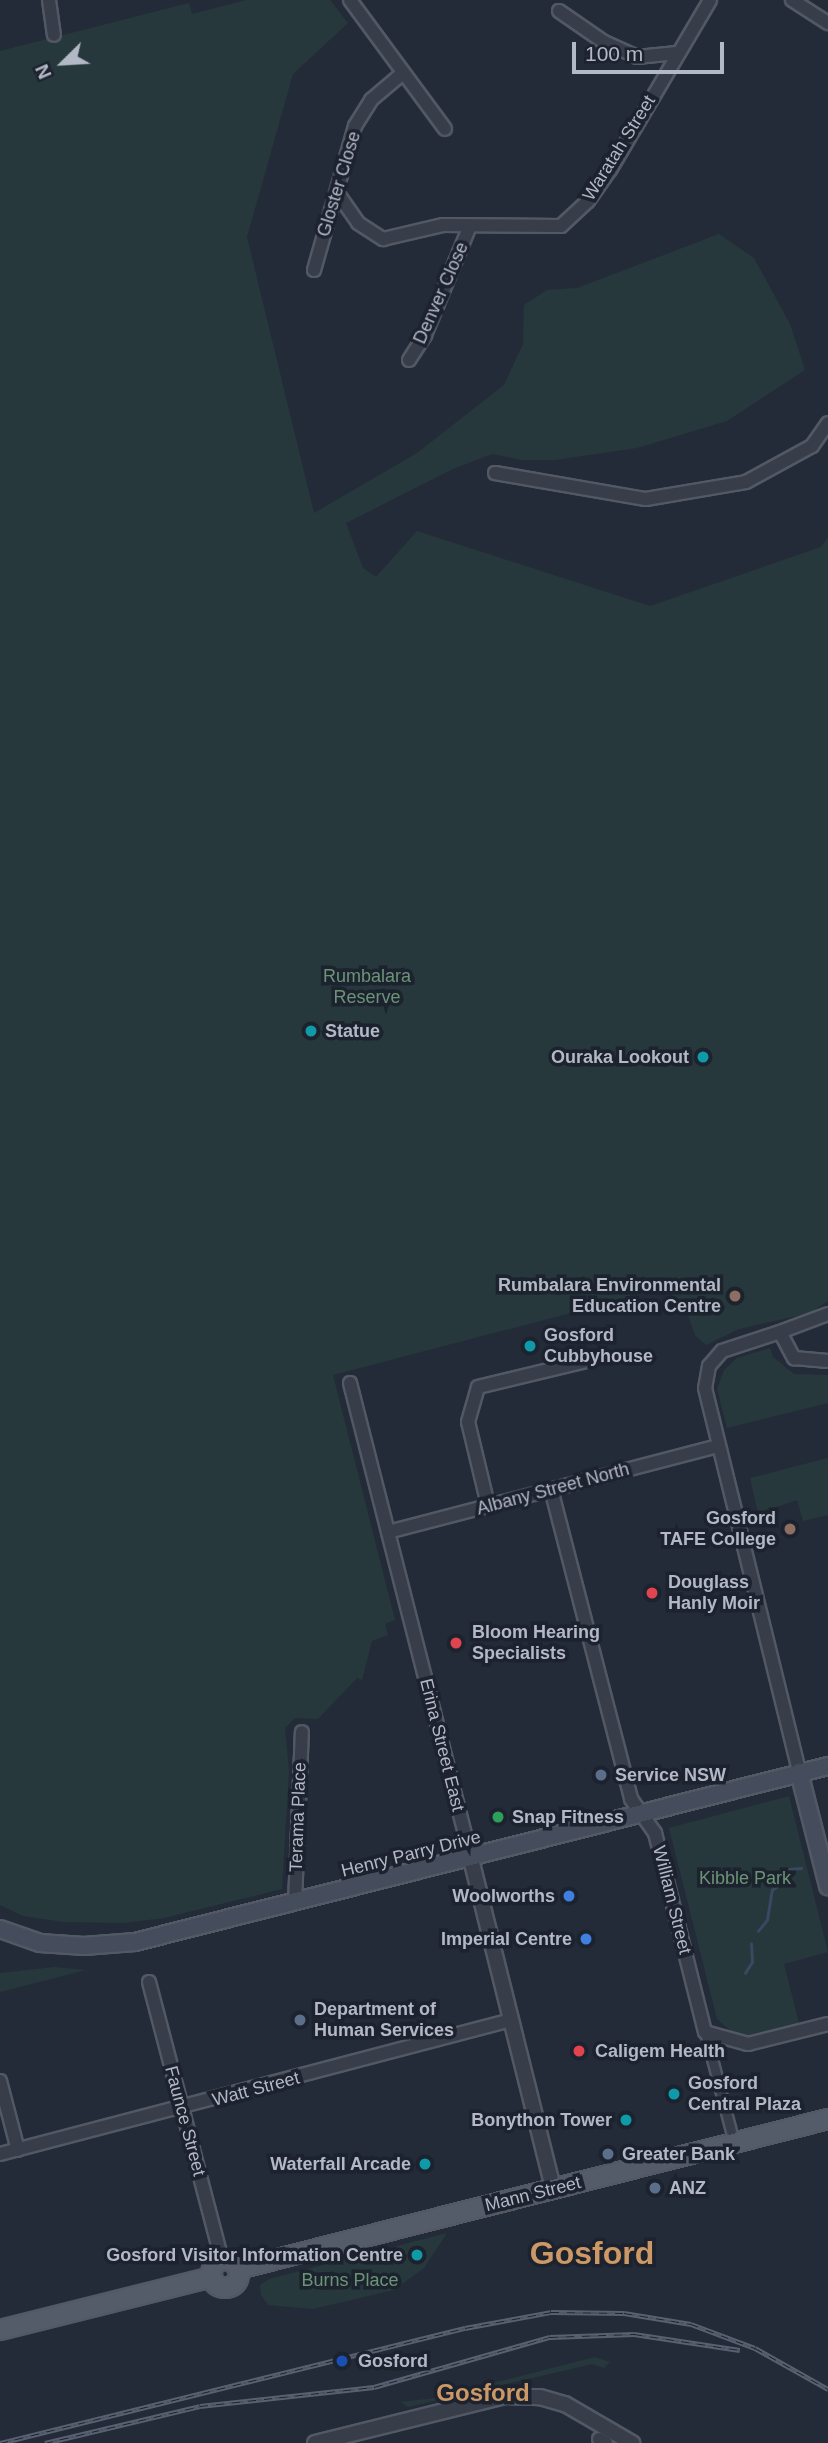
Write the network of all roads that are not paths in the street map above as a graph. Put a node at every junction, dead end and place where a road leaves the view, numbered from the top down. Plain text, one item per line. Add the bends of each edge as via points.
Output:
1 (49, 0) edge
2 (350, 0) edge
3 (710, 0) edge
4 (792, 0) edge
5 (559, 11) dead end
6 (828, 23) edge
7 (54, 35) dead end
8 (677, 53) junction
9 (403, 73) junction
10 (446, 129) dead end
11 (338, 194) junction
12 (470, 226) junction
13 (314, 270) dead end
14 (410, 360) dead end
15 (828, 423) edge
16 (495, 473) dead end
17 (828, 1314) edge
18 (780, 1332) junction
19 (828, 1360) edge
20 (586, 1361) dead end
21 (350, 1383) dead end
22 (718, 1446) junction
23 (551, 1489) junction
24 (488, 1505) junction
25 (388, 1532) junction
26 (302, 1732) dead end
27 (828, 1766) edge
28 (799, 1772) junction
29 (643, 1816) junction
30 (471, 1859) junction
31 (828, 1886) edge
32 (295, 1902) junction
33 (0, 1929) edge
34 (149, 1982) dead end
35 (511, 2020) junction
36 (828, 2024) edge
37 (705, 2032) junction
38 (0, 2081) edge
39 (182, 2108) junction
40 (828, 2119) edge
41 (731, 2131) dead end
42 (18, 2150) junction
43 (0, 2154) edge
44 (553, 2189) junction
45 (222, 2260) junction
46 (238, 2269) junction
47 (212, 2277) junction
48 (0, 2330) edge
49 (315, 2443) edge
50 (632, 2443) edge

1 - 7 street
2 - 9 street
3 - 8 street, Waratah Street
4 - 6 street
5 - 8 street via 581,29 637,57
8 - 12 street, Waratah Street via 610,170 589,201 561,226
9 - 10 street
9 - 11 street, Gloster Close via 370,100 355,125
11 - 12 street, Waratah Street via 358,223 383,239 443,225
11 - 13 street, Gloster Close
12 - 14 street, Denver Close
15 - 16 street via 812,446 746,482 646,499
17 - 18 street
18 - 19 street via 799,1361
18 - 22 street via 731,1345 709,1366 705,1388
20 - 24 street via 478,1387 468,1422
21 - 25 street, Erina Street East
22 - 23 street, Albany Street North
22 - 28 street
23 - 24 street, Albany Street North
23 - 29 street, William Street via 628,1788
24 - 25 street, Albany Street North
25 - 30 street, Erina Street East
26 - 32 street, Terama Place
27 - 28 main road, Henry Parry Drive
28 - 29 main road, Henry Parry Drive
28 - 31 main road
29 - 30 main road, Henry Parry Drive
29 - 37 street, William Street via 655,1833
30 - 32 main road, Henry Parry Drive
30 - 35 street, Erina Street East
32 - 33 main road, Henry Parry Drive via 135,1942 40,1943
34 - 39 street, Faunce Street
35 - 39 street, Watt Street
35 - 44 street, Erina Street East
36 - 37 street via 748,2044
37 - 41 street
38 - 42 street
39 - 42 street, Watt Street
39 - 45 street, Faunce Street
40 - 44 main road, Mann Street
42 - 43 street, Watt Street
44 - 46 main road, Mann Street
45 - 46 main road
45 - 47 main road via 212,2268
46 - 47 main road, Mann Street via 237,2283 229,2287 216,2285
47 - 48 main road, Mann Street
49 - 50 street via 505,2396 540,2397 565,2404

